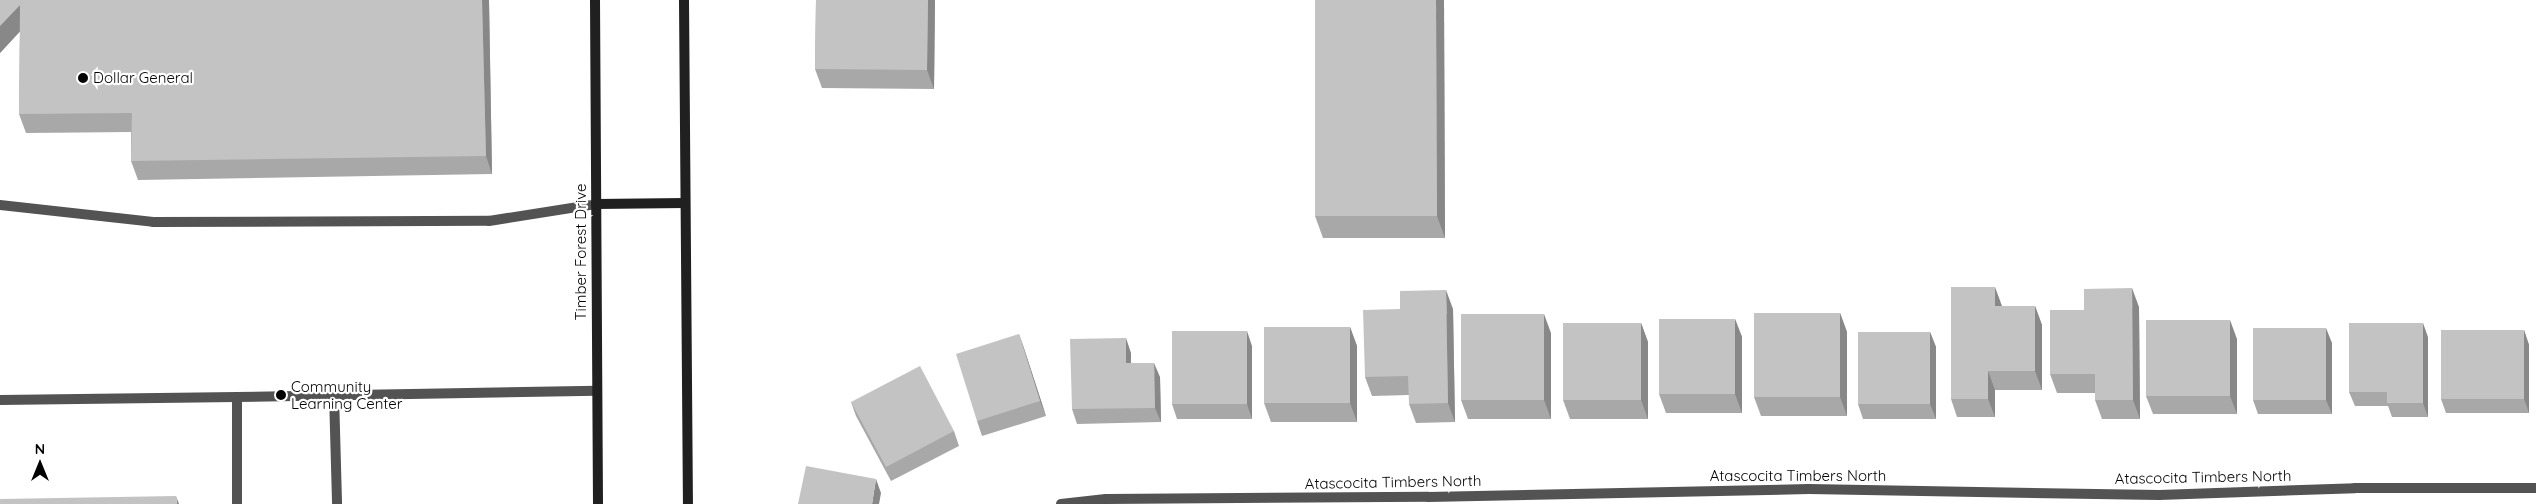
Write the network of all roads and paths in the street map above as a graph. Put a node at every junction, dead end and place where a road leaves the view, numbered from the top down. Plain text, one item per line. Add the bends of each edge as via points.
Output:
1 (595, 0) edge
2 (684, 0) edge
3 (685, 203) junction
4 (596, 204) junction
5 (0, 205) edge
6 (597, 391) junction
7 (334, 394) junction
8 (237, 397) junction
9 (0, 400) edge
10 (2536, 488) edge
11 (237, 504) edge
12 (337, 504) edge
13 (598, 504) edge
14 (688, 504) edge
15 (1060, 504) edge

1 - 4 main road, Timber Forest Drive
2 - 3 main road
3 - 4 main road
3 - 14 main road
4 - 5 street via 489,221 173,222
4 - 6 main road, Timber Forest Drive
6 - 7 street
6 - 13 main road, Timber Forest Drive
7 - 8 street
7 - 12 street
8 - 9 street
8 - 11 street
10 - 15 street, Atascocita Timbers North via 2355,488 2159,495 1809,489 1106,499

